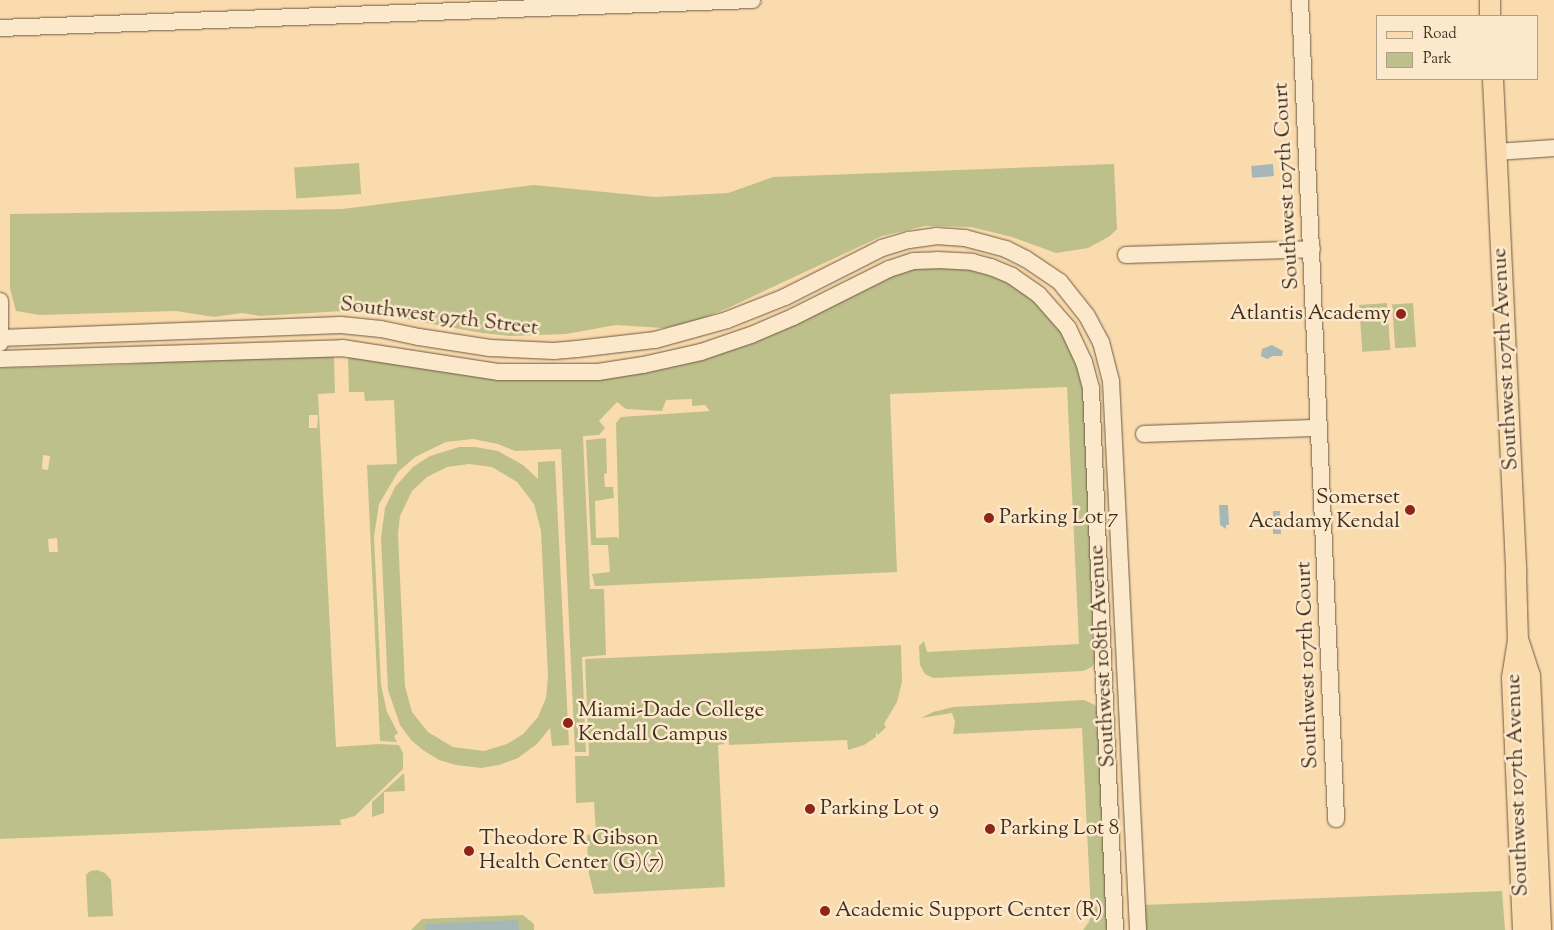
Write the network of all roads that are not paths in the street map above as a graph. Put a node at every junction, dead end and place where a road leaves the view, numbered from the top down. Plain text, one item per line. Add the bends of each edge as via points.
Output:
1 (752, 0) edge
2 (1300, 0) edge
3 (1490, 0) edge
4 (1490, 15) edge
5 (0, 28) edge
6 (1493, 80) edge
7 (1554, 148) edge
8 (1497, 152) junction
9 (1312, 249) junction
10 (1126, 255) dead end
11 (1054, 277) joint
12 (1039, 295) joint
13 (0, 301) edge
14 (754, 310) junction
15 (419, 337) junction
16 (1, 339) edge
17 (342, 348) junction
18 (709, 349) junction
19 (0, 359) edge
20 (1319, 428) junction
21 (1144, 434) dead end
22 (1518, 640) junction
23 (1336, 819) dead end
24 (1115, 930) edge
25 (1138, 930) edge
26 (1523, 930) edge
27 (1541, 930) edge

1 - 5 street
2 - 9 street, Southwest 107th Court
3 - 4 main road
6 - 8 main road, Southwest 107th Avenue
7 - 8 street
8 - 22 main road, Southwest 107th Avenue
9 - 10 street
9 - 20 street, Southwest 107th Court
11 - 14 street, Southwest 97th Street via 1006,249 965,238 936,236 882,248 785,298
11 - 25 street, Southwest 108th Avenue via 1096,330 1111,382
12 - 18 street, Southwest 97th Street via 1012,276 983,264 949,260 914,261 889,269 760,332
12 - 24 street, Southwest 108th Avenue via 1059,316 1075,341 1091,389
13 - 16 street
14 - 15 street, Southwest 97th Street via 670,336 597,348 554,351 505,349
14 - 18 street via 750,324 719,337
15 - 16 street, Southwest 97th Street via 361,326 318,325
15 - 17 street via 396,340 352,336 345,340
17 - 18 street, Southwest 97th Street via 370,350 462,368 529,373 621,369
17 - 19 street, Southwest 97th Street
20 - 21 street
20 - 23 street, Southwest 107th Court
22 - 26 main road, Southwest 107th Avenue via 1512,678
22 - 27 main road, Southwest 107th Avenue via 1530,676

